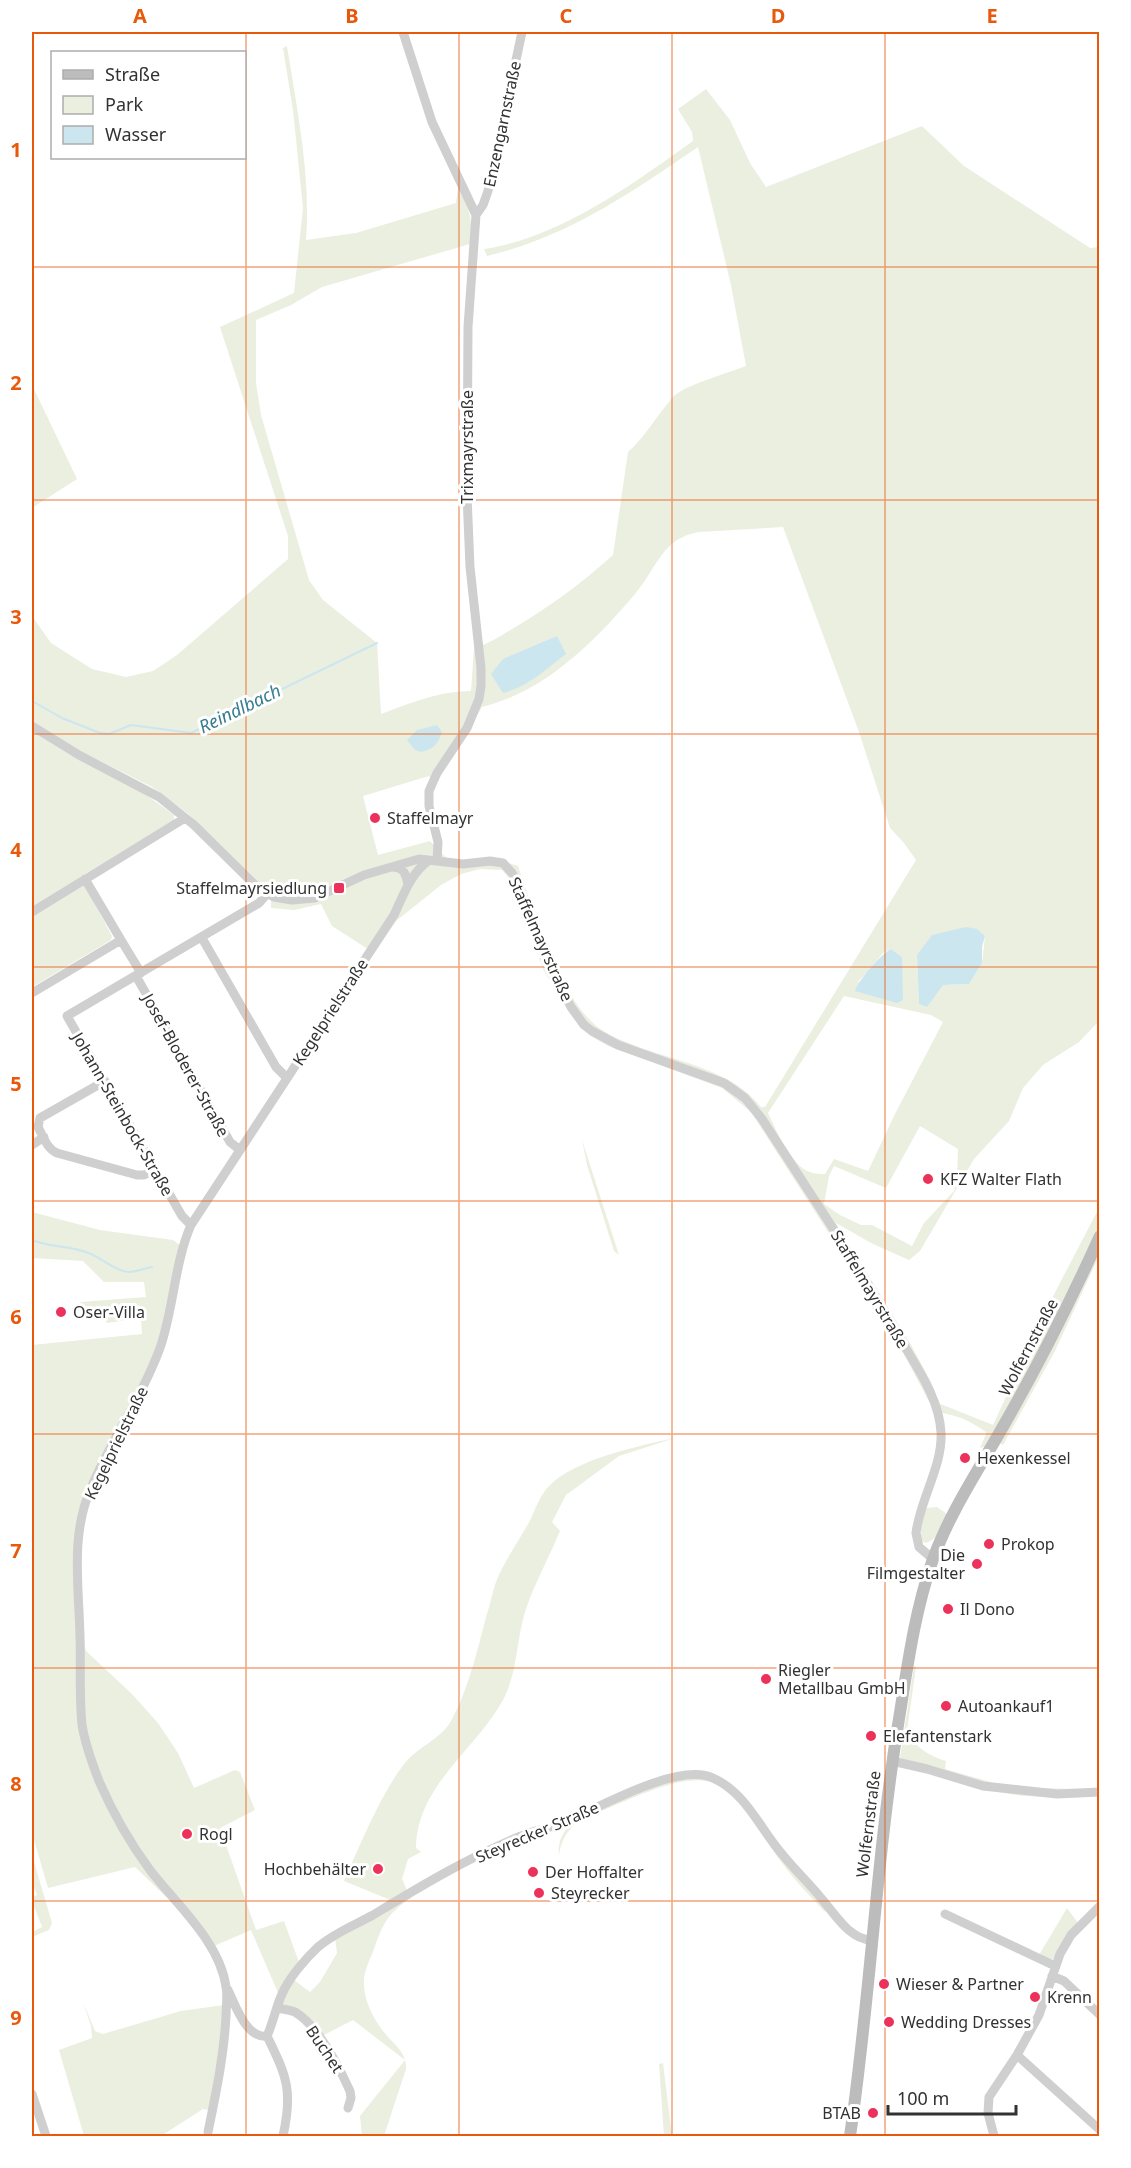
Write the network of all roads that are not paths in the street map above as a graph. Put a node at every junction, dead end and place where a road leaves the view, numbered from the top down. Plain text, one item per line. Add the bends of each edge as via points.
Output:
1 (403, 32) edge
2 (522, 32) edge
3 (476, 215) junction
4 (32, 726) edge
5 (185, 818) junction
6 (433, 861) junction
7 (392, 867) junction
8 (85, 879) junction
9 (408, 885) junction
10 (267, 894) junction
11 (32, 912) edge
12 (202, 938) junction
13 (121, 940) junction
14 (138, 974) junction
15 (32, 993) edge
16 (287, 1078) junction
17 (105, 1081) junction
18 (44, 1137) junction
19 (32, 1145) edge
20 (240, 1150) junction
21 (155, 1170) junction
22 (191, 1225) junction
23 (1100, 1236) edge
24 (933, 1559) junction
25 (892, 1761) junction
26 (1100, 1792) edge
27 (1100, 1906) edge
28 (945, 1914) dead end
29 (871, 1940) junction
30 (1054, 1971) junction
31 (227, 1988) junction
32 (277, 2008) junction
33 (1100, 2015) edge
34 (267, 2036) junction
35 (1017, 2055) junction
36 (32, 2094) edge
37 (348, 2108) dead end
38 (34, 2110) edge
39 (1100, 2130) edge
40 (208, 2132) dead end
41 (45, 2136) edge
42 (283, 2136) edge
43 (850, 2136) edge
44 (994, 2136) edge

1 - 3 street, Trixmayrstraße via 432,122
2 - 3 street, Enzengarnstraße via 488,191
3 - 6 street, Trixmayrstraße via 468,327 467,495 481,686 467,728 429,791 438,842
4 - 5 street via 151,792
5 - 8 street
5 - 10 street
6 - 7 street, Staffelmayrstraße via 411,861
6 - 9 street, Kegelprielstraße via 420,867
6 - 24 street, Staffelmayrstraße via 497,862 508,867 518,883 552,973 584,1025 618,1046 714,1078 734,1089 753,1107 856,1263 932,1398 941,1441 916,1533 919,1547
7 - 9 street via 403,870
7 - 10 street, Staffelmayrstraße via 364,875 315,898 283,900
8 - 11 street
8 - 13 street, Josef-Bloderer-Straße
9 - 16 street, Kegelprielstraße via 394,915
10 - 12 street, Johann-Steinbock-Straße
12 - 14 street, Johann-Steinbock-Straße
12 - 16 street via 276,1066
13 - 14 street, Josef-Bloderer-Straße
13 - 15 street
14 - 17 street, Johann-Steinbock-Straße via 66,1016
14 - 20 street, Josef-Bloderer-Straße via 230,1142
16 - 20 street, Kegelprielstraße
17 - 18 street via 40,1119 38,1127
17 - 21 street, Johann-Steinbock-Straße
18 - 19 street
18 - 21 street via 57,1153 137,1175
20 - 22 street, Kegelprielstraße
21 - 22 street, Johann-Steinbock-Straße
22 - 31 street, Kegelprielstraße via 153,1366 90,1488 79,1525 80,1694 91,1757 110,1803 149,1869 206,1939
23 - 24 main road, Wolfernstraße via 1040,1361 949,1523
24 - 25 main road, Wolfernstraße via 915,1628
25 - 26 street via 983,1786 1057,1794
25 - 29 main road, Wolfernstraße
27 - 30 street via 1071,1935
28 - 30 street
29 - 32 street, Steyrecker Straße via 857,1937 843,1924 781,1854 734,1790 710,1776 683,1775 641,1788 567,1822 524,1834 411,1890 318,1947 287,1986
29 - 43 main road, Wolfernstraße
30 - 33 street
30 - 35 street via 1039,2015
31 - 34 street via 248,2027
31 - 40 street, Kegelprielstraße via 219,2083
32 - 34 street, Steyrecker Straße
32 - 37 street, Buchet via 295,2012 323,2042 350,2091
34 - 42 street via 288,2089
35 - 39 street
35 - 44 street via 989,2097 988,2113
36 - 38 street
38 - 41 street

